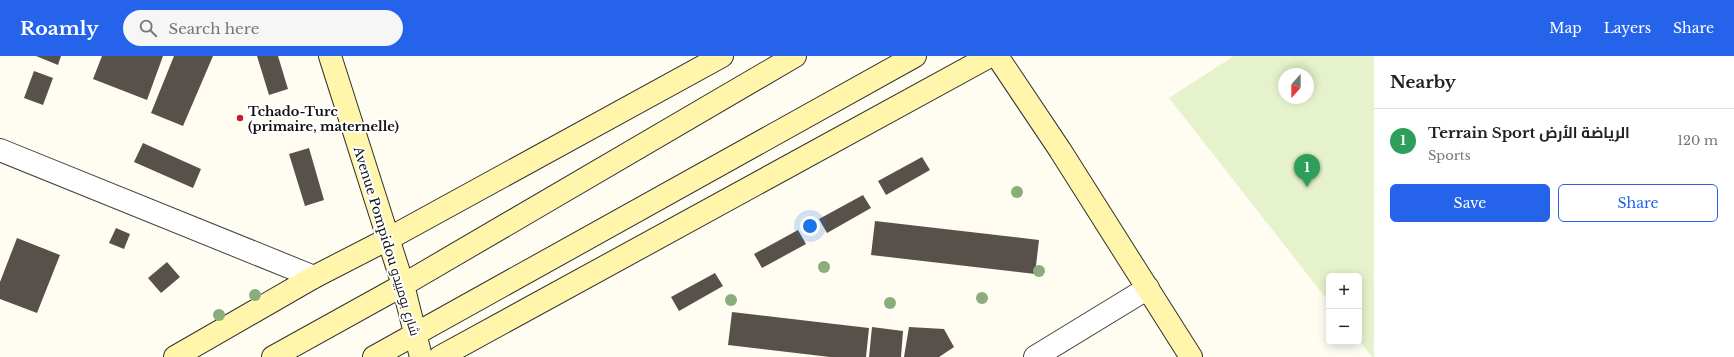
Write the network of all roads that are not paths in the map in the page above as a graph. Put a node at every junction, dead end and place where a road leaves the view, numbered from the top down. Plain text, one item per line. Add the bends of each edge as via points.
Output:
1 (330, 56) edge
2 (722, 56) edge
3 (795, 56) edge
4 (915, 56) edge
5 (990, 56) edge
6 (997, 56) edge
7 (0, 150) edge
8 (388, 239) junction
9 (314, 277) junction
10 (403, 286) junction
11 (1148, 288) junction
12 (416, 334) junction
13 (175, 357) edge
14 (273, 357) edge
15 (374, 357) edge
16 (421, 357) edge
17 (440, 357) edge
18 (1036, 357) edge
19 (1191, 357) edge

1 - 8 street, Avenue Pompidou شارع بومبيدو
2 - 8 street
3 - 10 street
4 - 12 street
5 - 17 street
6 - 11 street
7 - 9 street
8 - 9 street
8 - 10 street, Avenue Pompidou شارع بومبيدو
9 - 13 street
10 - 12 street, Avenue Pompidou شارع بومبيدو
10 - 14 street
11 - 18 street
11 - 19 street
12 - 15 street
12 - 16 street, Avenue Pompidou شارع بومبيدو

